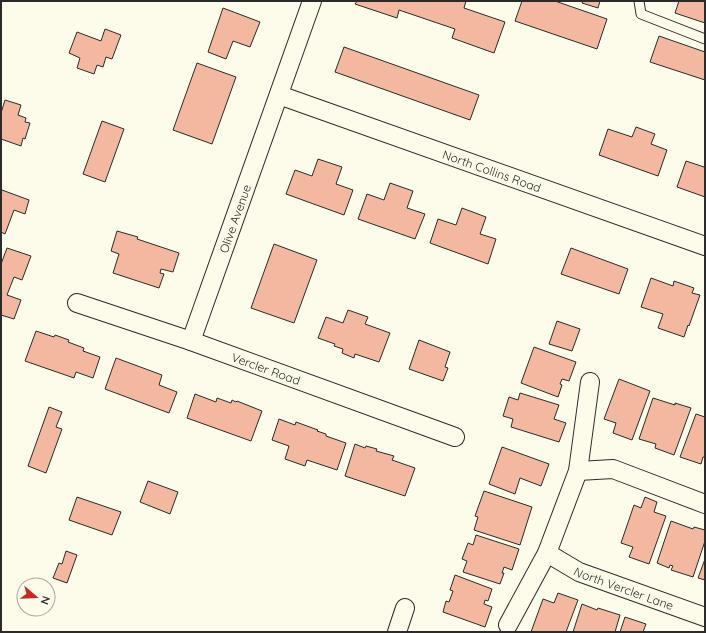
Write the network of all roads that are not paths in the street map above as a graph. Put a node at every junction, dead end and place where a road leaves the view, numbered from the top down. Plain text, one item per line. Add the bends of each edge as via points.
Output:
1 (312, 1) edge
2 (639, 1) edge
3 (705, 39) edge
4 (279, 95) junction
5 (705, 246) edge
6 (77, 303) dead end
7 (191, 341) junction
8 (590, 382) dead end
9 (455, 437) dead end
10 (578, 471) junction
11 (705, 504) edge
12 (547, 553) junction
13 (406, 608) dead end
14 (705, 617) edge
15 (508, 625) dead end
16 (397, 632) edge

1 - 4 street, Olive Avenue
2 - 3 lane via 641,14
4 - 5 street, North Collins Road
4 - 7 street, Olive Avenue
6 - 7 street, Vercler Road
7 - 9 street, Vercler Road
8 - 10 street
10 - 11 street via 613,470
10 - 12 street
12 - 14 street, North Vercler Lane via 579,572
12 - 15 street
13 - 16 street

